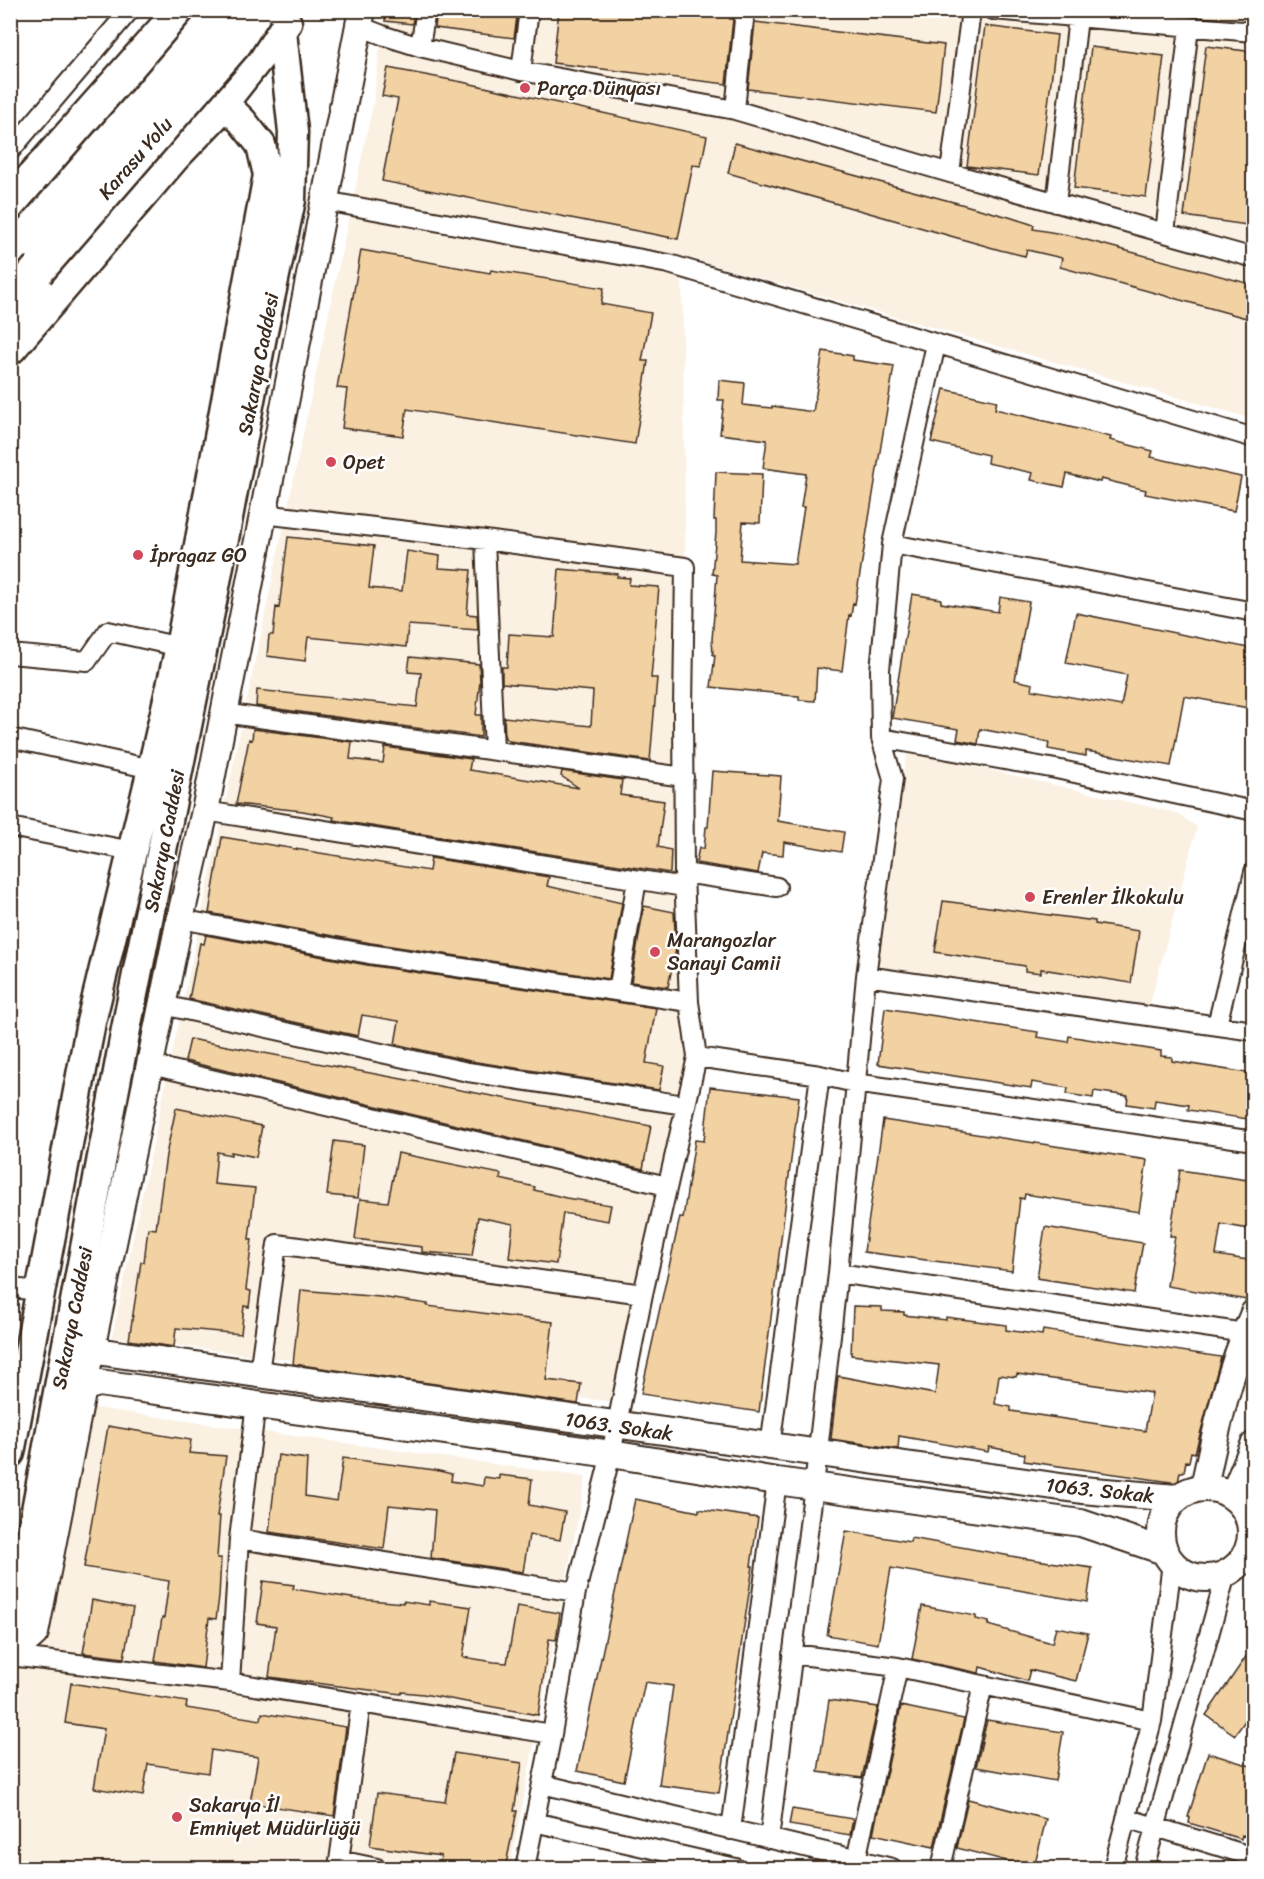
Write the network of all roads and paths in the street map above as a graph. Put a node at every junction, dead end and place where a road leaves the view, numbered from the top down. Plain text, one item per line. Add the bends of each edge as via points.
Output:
1 (130, 10) edge
2 (219, 10) edge
3 (256, 10) edge
4 (426, 10) edge
5 (529, 10) edge
6 (746, 10) edge
7 (971, 10) edge
8 (993, 10) edge
9 (177, 14) edge
10 (284, 18) edge
11 (360, 18) edge
12 (1078, 18) junction
13 (1189, 27) junction
14 (1254, 32) edge
15 (420, 47) junction
16 (521, 71) junction
17 (223, 104) junction
18 (735, 110) junction
19 (10, 152) edge
20 (950, 173) junction
21 (325, 201) junction
22 (1056, 203) junction
23 (10, 204) edge
24 (1165, 233) junction
25 (24, 255) edge
26 (1254, 258) edge
27 (10, 302) edge
28 (936, 344) junction
29 (10, 347) edge
30 (1254, 438) edge
31 (263, 514) junction
32 (485, 540) junction
33 (892, 544) junction
34 (1254, 612) edge
35 (180, 647) junction
36 (10, 654) edge
37 (223, 713) junction
38 (10, 738) edge
39 (880, 738) junction
40 (494, 750) junction
41 (152, 769) junction
42 (684, 777) junction
43 (204, 811) junction
44 (1254, 811) edge
45 (10, 827) edge
46 (132, 851) junction
47 (1254, 872) edge
48 (637, 880) junction
49 (684, 880) junction
50 (777, 887) dead end
51 (180, 919) junction
52 (866, 976) junction
53 (618, 991) junction
54 (689, 1002) junction
55 (163, 1005) junction
56 (1217, 1025) junction
57 (1254, 1031) edge
58 (697, 1057) junction
59 (151, 1065) junction
60 (820, 1075) junction
61 (855, 1083) junction
62 (685, 1106) junction
63 (1254, 1141) edge
64 (667, 1186) junction
65 (838, 1273) junction
66 (10, 1288) edge
67 (41, 1291) junction
68 (643, 1294) junction
69 (1249, 1323) edge
70 (71, 1325) junction
71 (92, 1343) junction
72 (259, 1373) junction
73 (70, 1391) junction
74 (256, 1404) junction
75 (616, 1425) junction
76 (1254, 1445) edge
77 (770, 1447) junction
78 (10, 1453) edge
79 (611, 1454) junction
80 (817, 1454) junction
81 (777, 1481) junction
82 (814, 1486) junction
83 (1204, 1487) junction
84 (1177, 1498) junction
85 (1243, 1504) edge
86 (239, 1539) junction
87 (1251, 1552) edge
88 (1168, 1557) junction
89 (1226, 1574) junction
90 (576, 1592) junction
91 (10, 1649) edge
92 (792, 1654) junction
93 (10, 1656) edge
94 (898, 1667) junction
95 (230, 1682) junction
96 (983, 1685) junction
97 (361, 1703) junction
98 (1152, 1721) junction
99 (552, 1734) junction
100 (542, 1784) junction
101 (1126, 1818) junction
102 (534, 1822) junction
103 (1157, 1827) junction
104 (731, 1830) junction
105 (769, 1839) junction
106 (1248, 1860) edge
107 (846, 1862) edge
108 (339, 1864) edge
109 (376, 1869) edge
110 (525, 1869) edge
111 (736, 1869) edge
112 (892, 1869) edge
113 (941, 1869) edge
114 (1113, 1869) edge
115 (1144, 1869) edge

1 - 19 street
2 - 25 highway, Karasu Yolu, bridge
3 - 25 highway, Karasu Yolu, bridge via 235,43
4 - 15 street
5 - 16 street
6 - 18 street
7 - 20 street
8 - 12 street
9 - 17 main road, Sakarya Caddesi via 191,70
9 - 23 highway
10 - 17 main road
10 - 70 main road, Sakarya Caddesi via 293,132 291,200
11 - 15 street via 385,36
11 - 21 main road
12 - 13 street
12 - 22 street
13 - 14 street
13 - 24 street
15 - 16 street
16 - 18 street
17 - 29 highway via 174,155
17 - 35 main road, Sakarya Caddesi via 261,146 268,175
18 - 20 street
20 - 22 street
21 - 28 street via 669,264
21 - 31 main road
22 - 24 street
24 - 26 street
25 - 27 highway, Karasu Yolu
28 - 30 street
28 - 33 street
31 - 32 street
31 - 37 main road
32 - 40 street
32 - 42 street via 685,567
33 - 34 street
33 - 39 street via 880,670
35 - 36 street via 108,631 87,660
35 - 41 main road, Sakarya Caddesi
37 - 40 street
37 - 43 main road
38 - 41 street
39 - 44 street via 1056,769
39 - 52 street via 893,779
40 - 42 street
41 - 46 main road, Sakarya Caddesi
42 - 49 street
43 - 48 street
43 - 51 main road
45 - 46 street
46 - 67 main road, Sakarya Caddesi via 91,1022
47 - 56 street
48 - 49 street
48 - 53 street
49 - 50 street
49 - 54 street
51 - 53 street via 369,954
51 - 55 main road
52 - 56 street
52 - 61 street
53 - 54 street
54 - 58 street
55 - 59 main road
55 - 62 street via 468,1072
56 - 57 street
58 - 60 street
58 - 62 street
59 - 64 street
59 - 71 main road
60 - 61 street
60 - 77 street
61 - 63 street
61 - 65 street
62 - 64 street
64 - 68 street
65 - 69 street
65 - 80 street
66 - 67 street
67 - 78 main road, Sakarya Caddesi
68 - 72 street via 276,1244
68 - 75 street
69 - 83 main road via 1217,1427
70 - 71 main road, 1063. Sokak
70 - 73 main road, Sakarya Caddesi
71 - 72 main road, 1063. Sokak via 103,1352
71 - 73 main road
72 - 75 main road, 1063. Sokak
73 - 74 main road, 1063. Sokak via 99,1383
73 - 91 main road, Sakarya Caddesi
73 - 93 main road via 35,1633
74 - 79 main road, 1063. Sokak
74 - 86 street
75 - 77 main road, 1063. Sokak
75 - 79 street
76 - 85 main road
77 - 80 main road, 1063. Sokak
79 - 81 main road, 1063. Sokak
79 - 90 street
80 - 82 street
80 - 84 main road, 1063. Sokak via 1082,1490
81 - 82 main road, 1063. Sokak
81 - 104 street
82 - 88 main road, 1063. Sokak via 1081,1523
82 - 92 street
83 - 84 main road
83 - 85 main road via 1218,1489
84 - 88 main road via 1162,1522 1161,1536
85 - 87 main road via 1250,1521
86 - 90 street
86 - 95 street
87 - 89 main road
88 - 89 main road via 1183,1572 1197,1578
88 - 98 street
89 - 103 street
90 - 99 street
92 - 94 street
92 - 105 street
93 - 95 street
94 - 96 street
94 - 107 street
95 - 97 street
96 - 98 street
96 - 113 street
97 - 99 street
97 - 108 street
98 - 101 street
99 - 100 street
100 - 102 street
100 - 104 street
101 - 103 street
101 - 114 street
102 - 110 street
102 - 111 street
103 - 106 street
103 - 115 street
104 - 105 street
105 - 107 street
107 - 112 street
108 - 109 street

